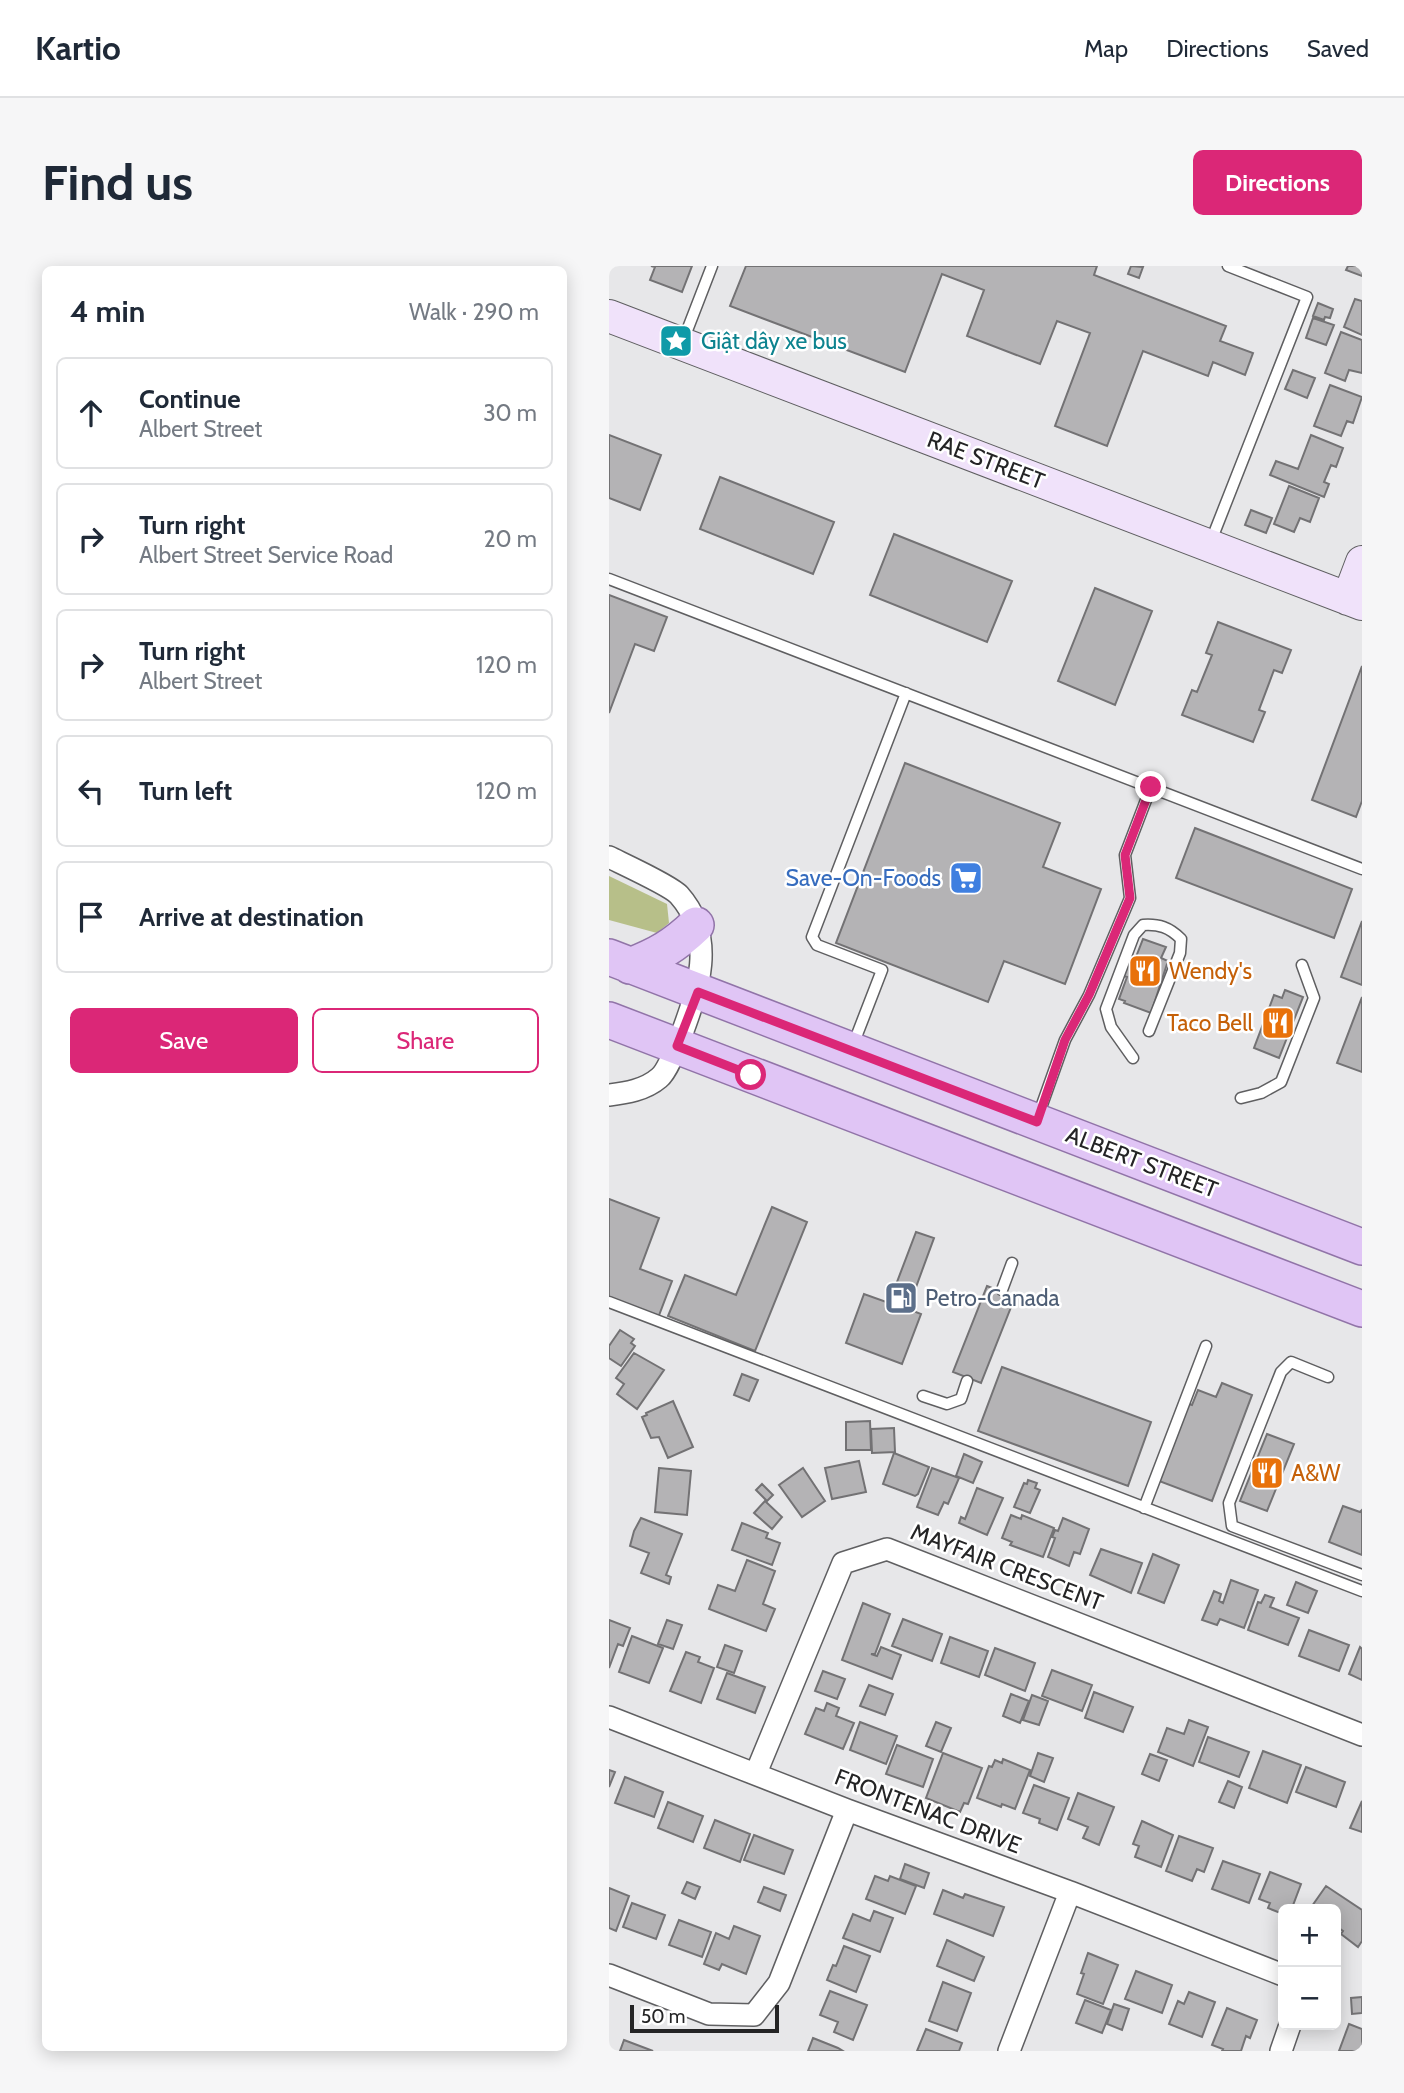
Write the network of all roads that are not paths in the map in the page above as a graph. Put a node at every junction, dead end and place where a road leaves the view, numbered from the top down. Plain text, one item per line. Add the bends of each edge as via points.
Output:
1 (712, 266) edge
2 (1228, 266) edge
3 (609, 316) edge
4 (683, 344) junction
5 (1209, 546) junction
6 (1362, 562) edge
7 (609, 579) edge
8 (1355, 601) edge
9 (906, 693) junction
10 (1151, 787) junction
11 (609, 857) edge
12 (1362, 869) edge
13 (696, 925) junction
14 (619, 961) edge
15 (1302, 965) dead end
16 (698, 992) junction
17 (609, 1020) edge
18 (1149, 1031) dead end
19 (677, 1046) junction
20 (851, 1050) junction
21 (1133, 1058) dead end
22 (609, 1095) edge
23 (1241, 1098) dead end
24 (1037, 1122) junction
25 (1362, 1247) edge
26 (1012, 1262) dead end
27 (1002, 1290) dead end
28 (609, 1302) edge
29 (1362, 1308) edge
30 (1206, 1346) dead end
31 (1328, 1377) dead end
32 (967, 1381) dead end
33 (923, 1396) dead end
34 (1144, 1508) junction
35 (1361, 1575) edge
36 (1362, 1591) edge
37 (609, 1717) edge
38 (1362, 1735) edge
39 (756, 1773) junction
40 (847, 1810) junction
41 (1070, 1892) junction
42 (1278, 1973) edge
43 (609, 1975) edge
44 (1288, 2030) edge
45 (1009, 2051) edge
46 (1280, 2051) edge

1 - 4 lane
2 - 5 lane via 1307,297
3 - 4 street, RAE STREET
4 - 5 street, RAE STREET
5 - 8 street, RAE STREET
6 - 8 street
7 - 9 lane
9 - 10 lane
9 - 20 lane via 812,937 817,945 882,970
10 - 12 lane
10 - 24 lane via 1125,855 1130,898 1065,1040
11 - 13 street via 678,893
13 - 14 main road via 659,954
13 - 16 street via 702,949
14 - 16 main road, ALBERT STREET
15 - 23 lane via 1314,998 1281,1082
16 - 19 street
16 - 20 main road, ALBERT STREET
17 - 19 main road
18 - 21 lane via 1180,953 1181,939 1159,924 1143,925 1134,934 1106,1009 1111,1027
19 - 22 street via 660,1077 629,1093
19 - 29 main road
20 - 24 main road, ALBERT STREET
24 - 25 main road, ALBERT STREET
26 - 27 lane
28 - 34 lane
30 - 34 lane
31 - 35 lane via 1291,1362 1281,1372 1229,1503 1232,1526
32 - 33 lane via 961,1399 947,1404
34 - 36 lane
37 - 39 street, FRONTENAC DRIVE
38 - 39 street, MAYFAIR CRESCENT via 887,1549 843,1563
39 - 40 street, FRONTENAC DRIVE
40 - 41 street, FRONTENAC DRIVE
40 - 43 street via 779,1983 754,2015 709,2014
41 - 42 street, FRONTENAC DRIVE
41 - 45 street
44 - 46 street

